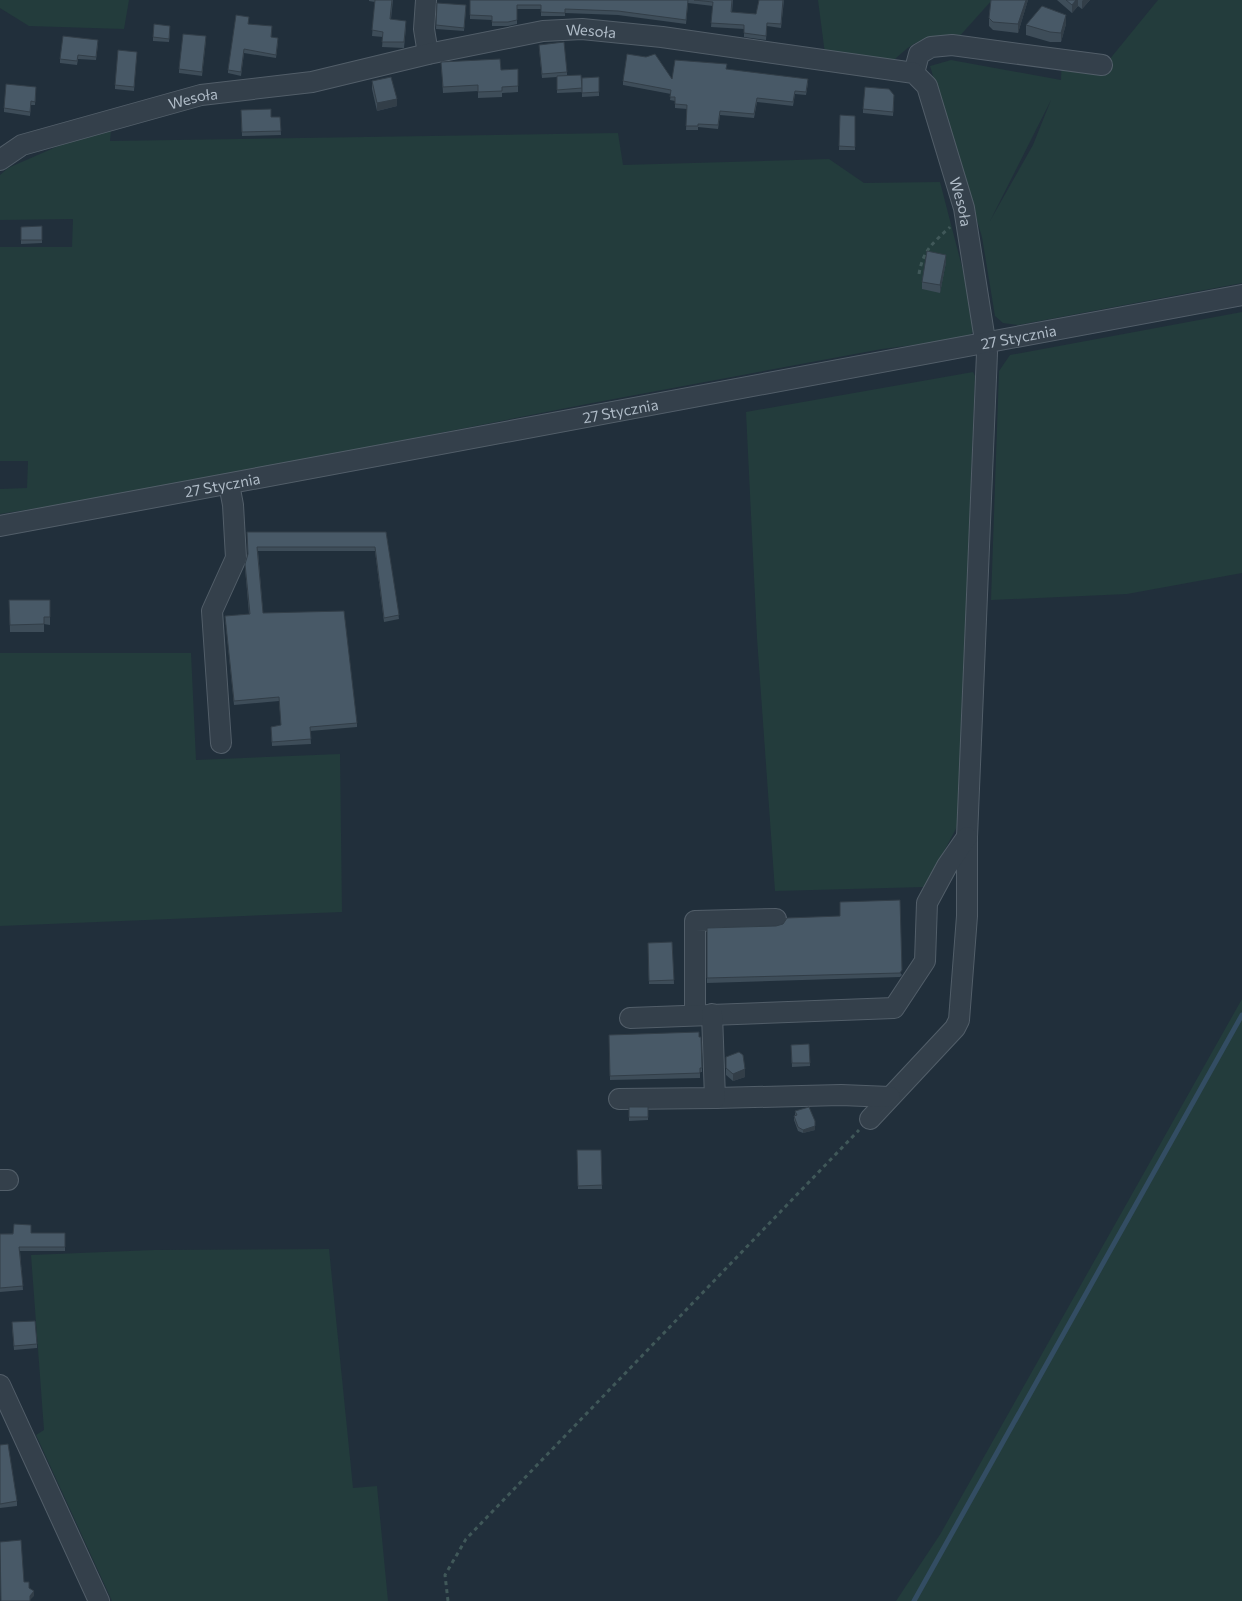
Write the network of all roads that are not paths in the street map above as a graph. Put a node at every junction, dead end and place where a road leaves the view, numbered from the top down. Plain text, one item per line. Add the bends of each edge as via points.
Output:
1 (426, 0) edge
2 (428, 54) junction
3 (1102, 65) dead end
4 (914, 73) junction
5 (0, 160) edge
6 (1242, 295) edge
7 (986, 344) junction
8 (229, 484) junction
9 (0, 526) edge
10 (221, 743) dead end
11 (967, 837) junction
12 (776, 919) dead end
13 (704, 1014) junction
14 (630, 1018) dead end
15 (890, 1097) junction
16 (715, 1098) junction
17 (619, 1099) dead end
18 (870, 1119) road end
19 (0, 1385) edge
20 (99, 1601) edge

1 - 2 street via 424,29
2 - 4 street, Wesoła via 544,31 582,29 662,37
2 - 5 street, Wesoła via 312,82 201,95 22,145
3 - 4 street via 952,46 931,47 919,54
4 - 7 street, Wesoła via 927,86 966,218
6 - 7 street, 27 Stycznia
7 - 8 street, 27 Stycznia
7 - 11 street, Wesoła
8 - 9 street, 27 Stycznia
8 - 10 street via 236,558 212,611
11 - 13 street via 927,903 925,961 894,1008
11 - 15 street, Wesoła via 968,916 959,1020
12 - 13 street via 695,921
13 - 14 street
13 - 16 street
15 - 16 street
15 - 18 street, Wesoła
16 - 17 street
19 - 20 street

